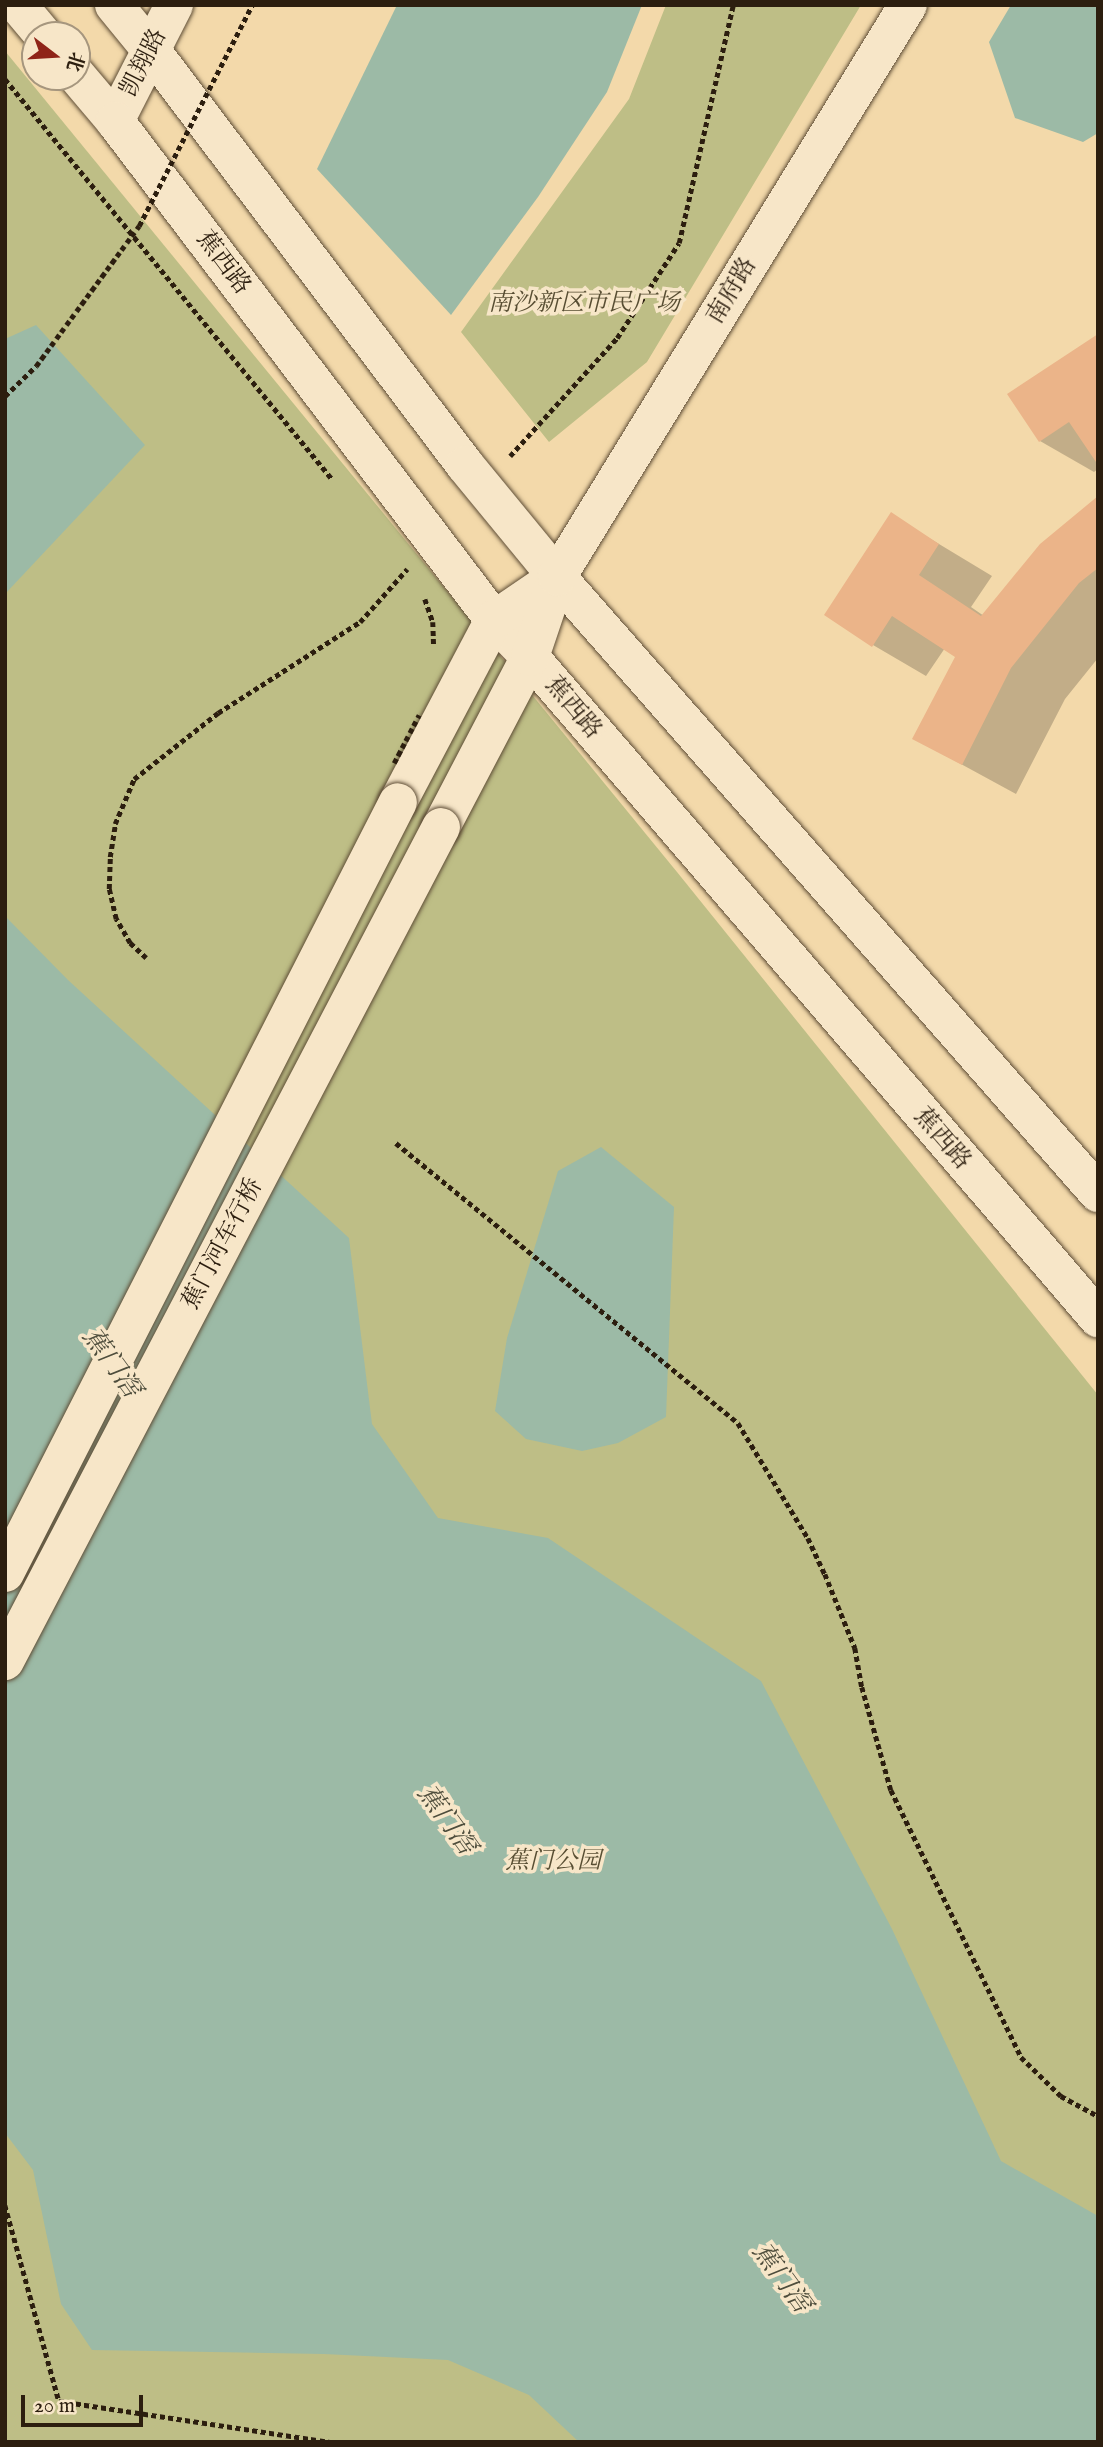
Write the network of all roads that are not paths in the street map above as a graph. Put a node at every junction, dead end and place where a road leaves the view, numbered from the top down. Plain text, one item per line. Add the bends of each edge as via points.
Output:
1 (18, 5) edge
2 (114, 5) edge
3 (174, 5) edge
4 (908, 5) edge
5 (31, 21) edge
6 (151, 50) junction
7 (90, 91) edge
8 (115, 121) junction
9 (557, 577) junction
10 (494, 620) junction
11 (530, 657) junction
12 (398, 802) joint
13 (441, 827) joint
14 (1098, 1193) edge
15 (1098, 1318) edge
16 (5, 1573) edge
17 (5, 1661) edge

1 - 5 street
2 - 6 street
3 - 6 street, 凯翔路
4 - 9 street, 南府路
6 - 8 street, 凯翔路
6 - 9 street via 474,475
7 - 8 street, 蕉西路
8 - 10 street, 蕉西路
9 - 10 street, 南府路
9 - 11 street, 南府路
9 - 14 street
10 - 11 street, 蕉西路
10 - 12 street, 南府路
11 - 13 street, 南府路
11 - 15 street, 蕉西路
12 - 16 street, 蕉门河车行桥, bridge
13 - 17 street, 蕉门河车行桥, bridge

